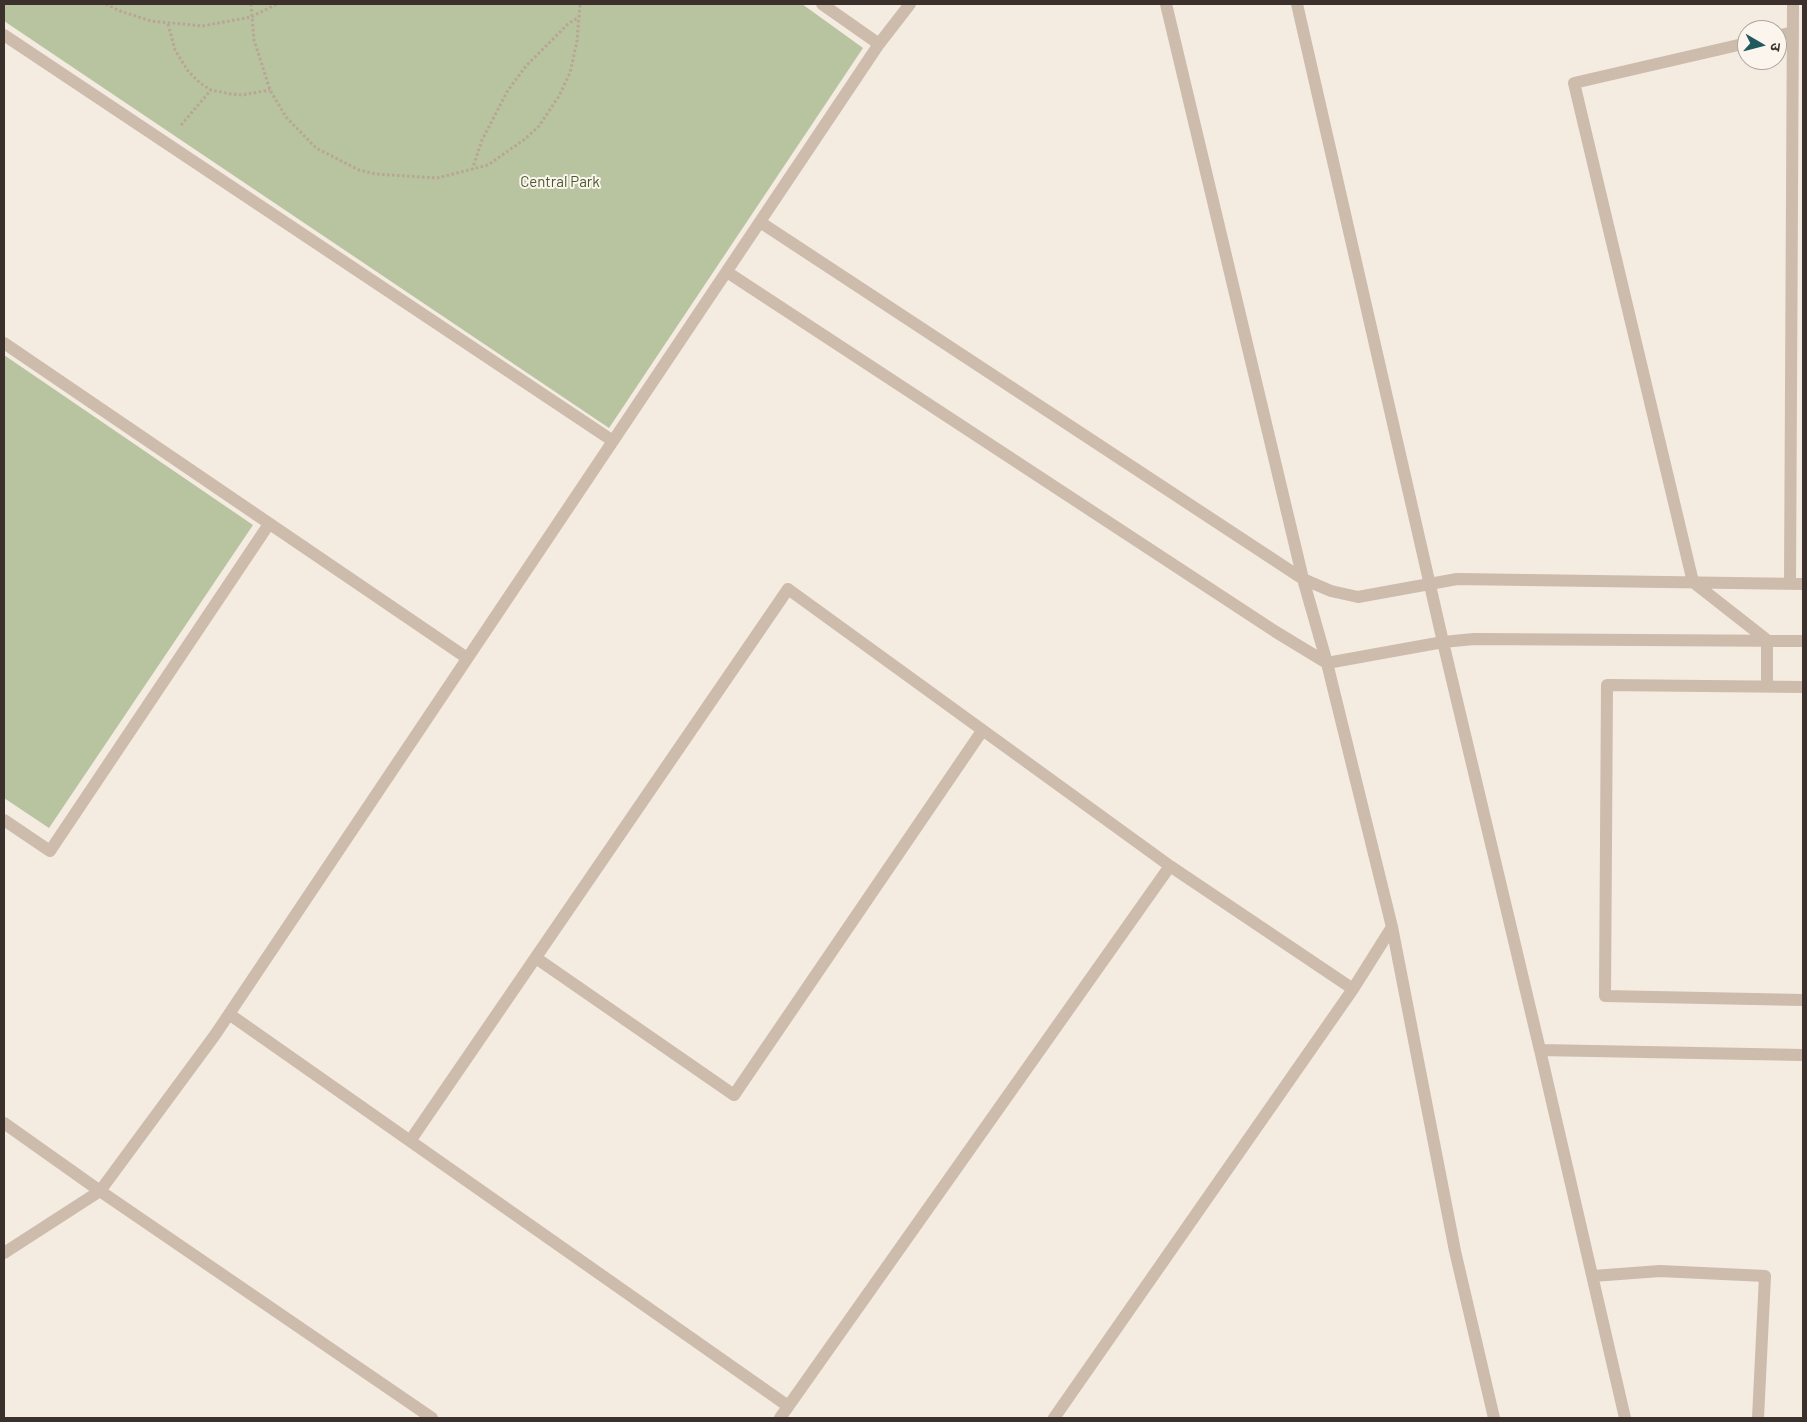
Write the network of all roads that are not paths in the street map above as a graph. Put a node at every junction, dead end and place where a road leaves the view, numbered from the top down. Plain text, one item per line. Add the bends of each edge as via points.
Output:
1 (822, 4) edge
2 (910, 4) edge
3 (1166, 4) edge
4 (1297, 4) edge
5 (1793, 4) edge
6 (1793, 32) junction
7 (1787, 34) edge
8 (4, 35) edge
9 (879, 44) junction
10 (1737, 45) edge
11 (760, 222) junction
12 (727, 272) junction
13 (4, 343) edge
14 (613, 440) junction
15 (269, 524) junction
16 (1303, 579) junction
17 (1693, 582) junction
18 (1790, 583) junction
19 (1429, 584) junction
20 (1803, 584) edge
21 (1767, 640) junction
22 (1803, 641) edge
23 (1443, 642) junction
24 (467, 658) junction
25 (1327, 663) junction
26 (1767, 686) junction
27 (1803, 687) edge
28 (982, 731) junction
29 (4, 820) edge
30 (1170, 866) junction
31 (1392, 928) junction
32 (536, 958) junction
33 (1353, 989) junction
34 (1803, 1000) edge
35 (229, 1014) junction
36 (1540, 1050) junction
37 (1803, 1054) edge
38 (4, 1123) edge
39 (410, 1141) junction
40 (100, 1191) junction
41 (4, 1253) edge
42 (1593, 1276) junction
43 (788, 1406) junction
44 (432, 1418) edge
45 (780, 1418) edge
46 (1054, 1418) edge
47 (1494, 1418) edge
48 (1625, 1418) edge
49 (1758, 1418) edge

1 - 9 street
2 - 9 street
3 - 16 street
4 - 19 street
5 - 6 street
6 - 7 street
6 - 18 street
8 - 14 street
9 - 11 street
10 - 17 street via 1574,82
11 - 12 street
11 - 16 street
12 - 14 street
12 - 25 street
13 - 15 street
14 - 24 street
15 - 24 street
15 - 29 street via 50,851
16 - 19 street via 1331,591 1358,597
16 - 25 street
17 - 18 street
17 - 19 street via 1457,578
17 - 21 street
18 - 20 street
19 - 23 street
21 - 22 street
21 - 23 street via 1474,639
21 - 26 street
23 - 25 street
23 - 36 street
24 - 35 street
25 - 31 street
26 - 27 street
26 - 34 street via 1607,685 1605,996
28 - 30 street
28 - 32 street via 734,1095
28 - 32 street via 788,589
30 - 33 street
30 - 43 street
31 - 33 street
31 - 47 street via 1455,1251
32 - 39 street
33 - 46 street
35 - 39 street
35 - 40 street
36 - 37 street
36 - 42 street
38 - 40 street
39 - 43 street
40 - 41 street
40 - 44 street
42 - 48 street
42 - 49 street via 1660,1271 1765,1276
43 - 45 street

